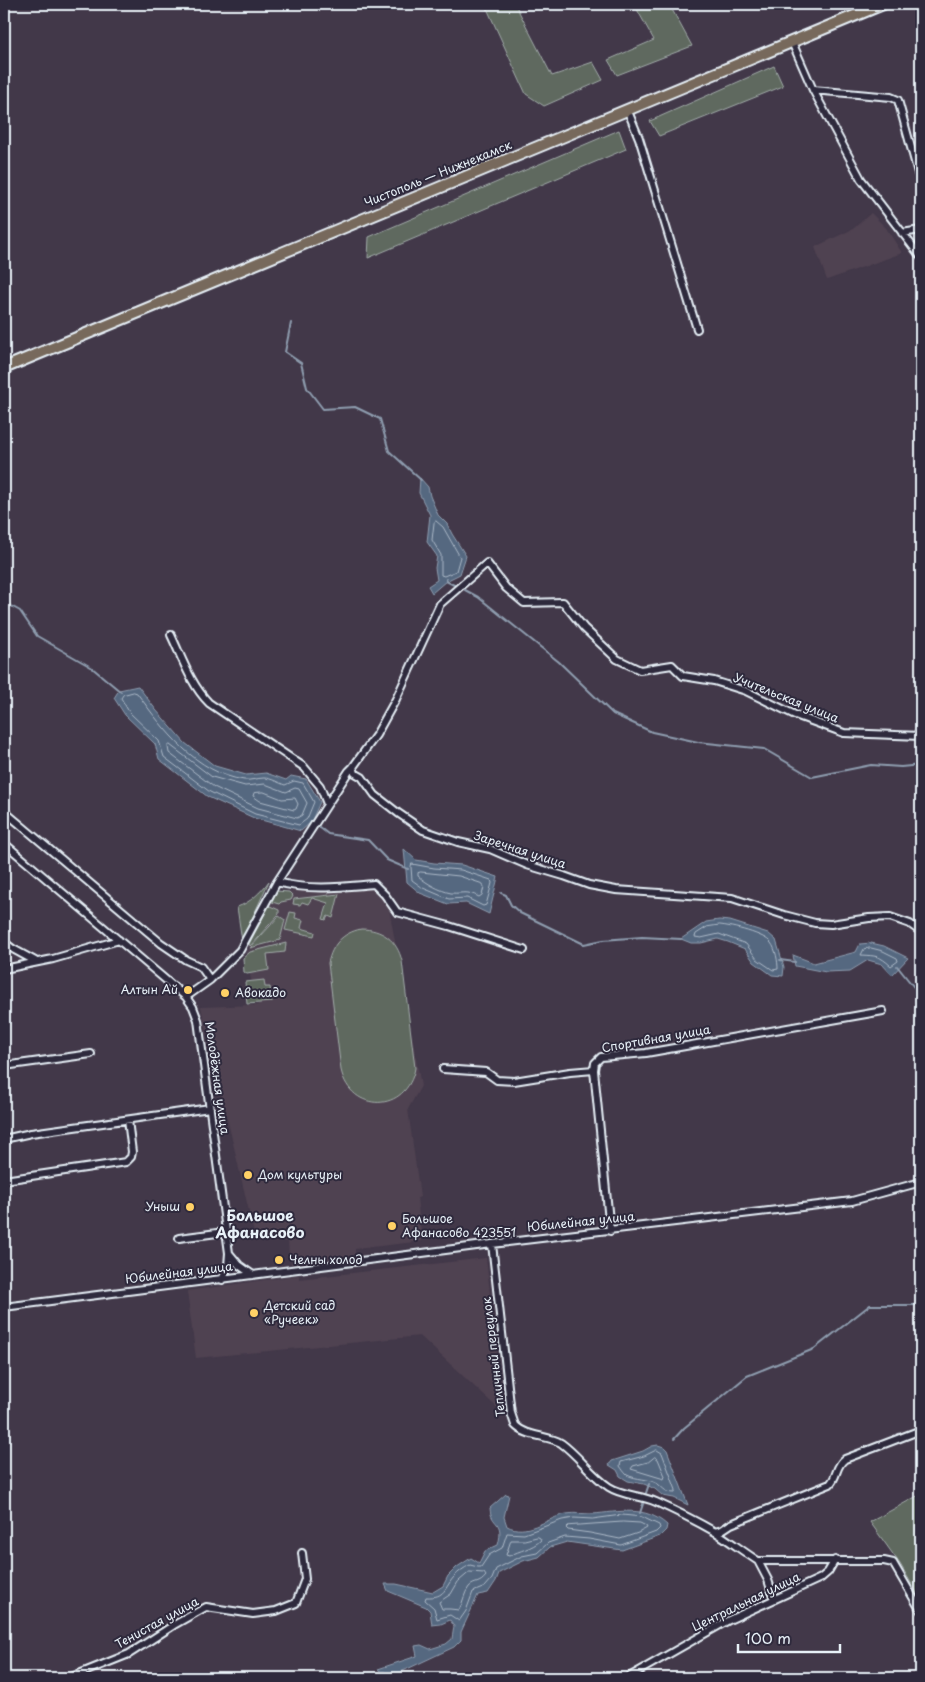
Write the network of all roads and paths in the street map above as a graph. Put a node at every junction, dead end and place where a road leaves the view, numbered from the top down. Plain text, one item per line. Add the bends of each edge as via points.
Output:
1 (883, 4) edge
2 (792, 42) junction
3 (813, 90) junction
4 (627, 109) junction
5 (921, 184) edge
6 (921, 230) edge
7 (902, 233) junction
8 (921, 257) edge
9 (697, 329) dead end
10 (4, 368) edge
11 (171, 635) dead end
12 (921, 736) edge
13 (354, 767) junction
14 (327, 804) junction
15 (4, 811) edge
16 (4, 843) edge
17 (277, 882) junction
18 (921, 932) edge
19 (118, 940) junction
20 (4, 942) edge
21 (524, 950) dead end
22 (35, 962) junction
23 (4, 969) edge
24 (210, 980) junction
25 (186, 997) junction
26 (883, 1011) dead end
27 (91, 1054) dead end
28 (4, 1066) edge
29 (442, 1069) dead end
30 (594, 1070) junction
31 (210, 1108) junction
32 (128, 1120) junction
33 (4, 1139) edge
34 (4, 1180) edge
35 (921, 1182) edge
36 (610, 1231) junction
37 (225, 1232) junction
38 (179, 1238) dead end
39 (492, 1244) junction
40 (228, 1253) junction
41 (253, 1275) junction
42 (222, 1280) junction
43 (4, 1307) edge
44 (921, 1430) edge
45 (731, 1524) junction
46 (715, 1532) junction
47 (726, 1539) junction
48 (302, 1553) dead end
49 (835, 1560) junction
50 (758, 1561) junction
51 (774, 1599) junction
52 (921, 1610) edge
53 (69, 1678) edge
54 (627, 1678) edge

1 - 2 main road, Чистополь — Нижнекамск
2 - 3 street
2 - 4 main road, Чистополь — Нижнекамск
3 - 5 street via 898,100
3 - 7 street via 861,179
4 - 9 street via 639,138
4 - 10 main road, Чистополь — Нижнекамск
6 - 7 street
7 - 8 street
11 - 14 street via 202,696 304,767 320,786
12 - 13 street, Учительская улица via 844,733 795,715 746,691 683,676 672,665 640,670 617,659 562,602 524,603 506,588 487,563 440,604 384,721
13 - 14 street
13 - 18 street, Заречная улица via 355,774 362,777 376,795 423,830 490,849 589,886 732,898 815,923 890,917
14 - 17 street
15 - 24 street via 161,943 201,967
16 - 19 street, Молодёжная улица
17 - 21 street via 329,888 374,884 397,912
17 - 24 street via 240,950
19 - 22 street
19 - 25 street, Молодёжная улица
20 - 22 street
22 - 23 street
24 - 25 street
25 - 31 street, Молодёжная улица via 198,1020
26 - 30 street, Спортивная улица via 646,1053 601,1057
27 - 28 street
29 - 30 street, Спортивная улица via 486,1072 497,1080 514,1081
30 - 36 street
31 - 32 street
31 - 37 street, Молодёжная улица
32 - 33 street
32 - 34 street via 132,1152 126,1162
35 - 36 street, Юбилейная улица via 852,1201
36 - 39 street, Юбилейная улица
37 - 38 street
37 - 40 street, Молодёжная улица
39 - 41 street, Юбилейная улица
39 - 46 street, Тепличный переулок via 511,1413 518,1429 559,1442 611,1488 653,1501
40 - 41 street
40 - 42 street, Молодёжная улица via 228,1266
41 - 42 street, Юбилейная улица
42 - 43 street, Юбилейная улица
44 - 45 street via 845,1459 839,1463 835,1479 830,1484
45 - 46 street
45 - 47 street
46 - 47 street, Тепличный переулок
47 - 50 street, Тепличный переулок
48 - 53 street, Тенистая улица via 305,1579 296,1603 276,1611 253,1614 206,1607 130,1654
49 - 50 street
49 - 51 street, Центральная улица via 821,1578
49 - 52 street via 892,1563
50 - 51 street
51 - 54 street, Центральная улица via 729,1620

